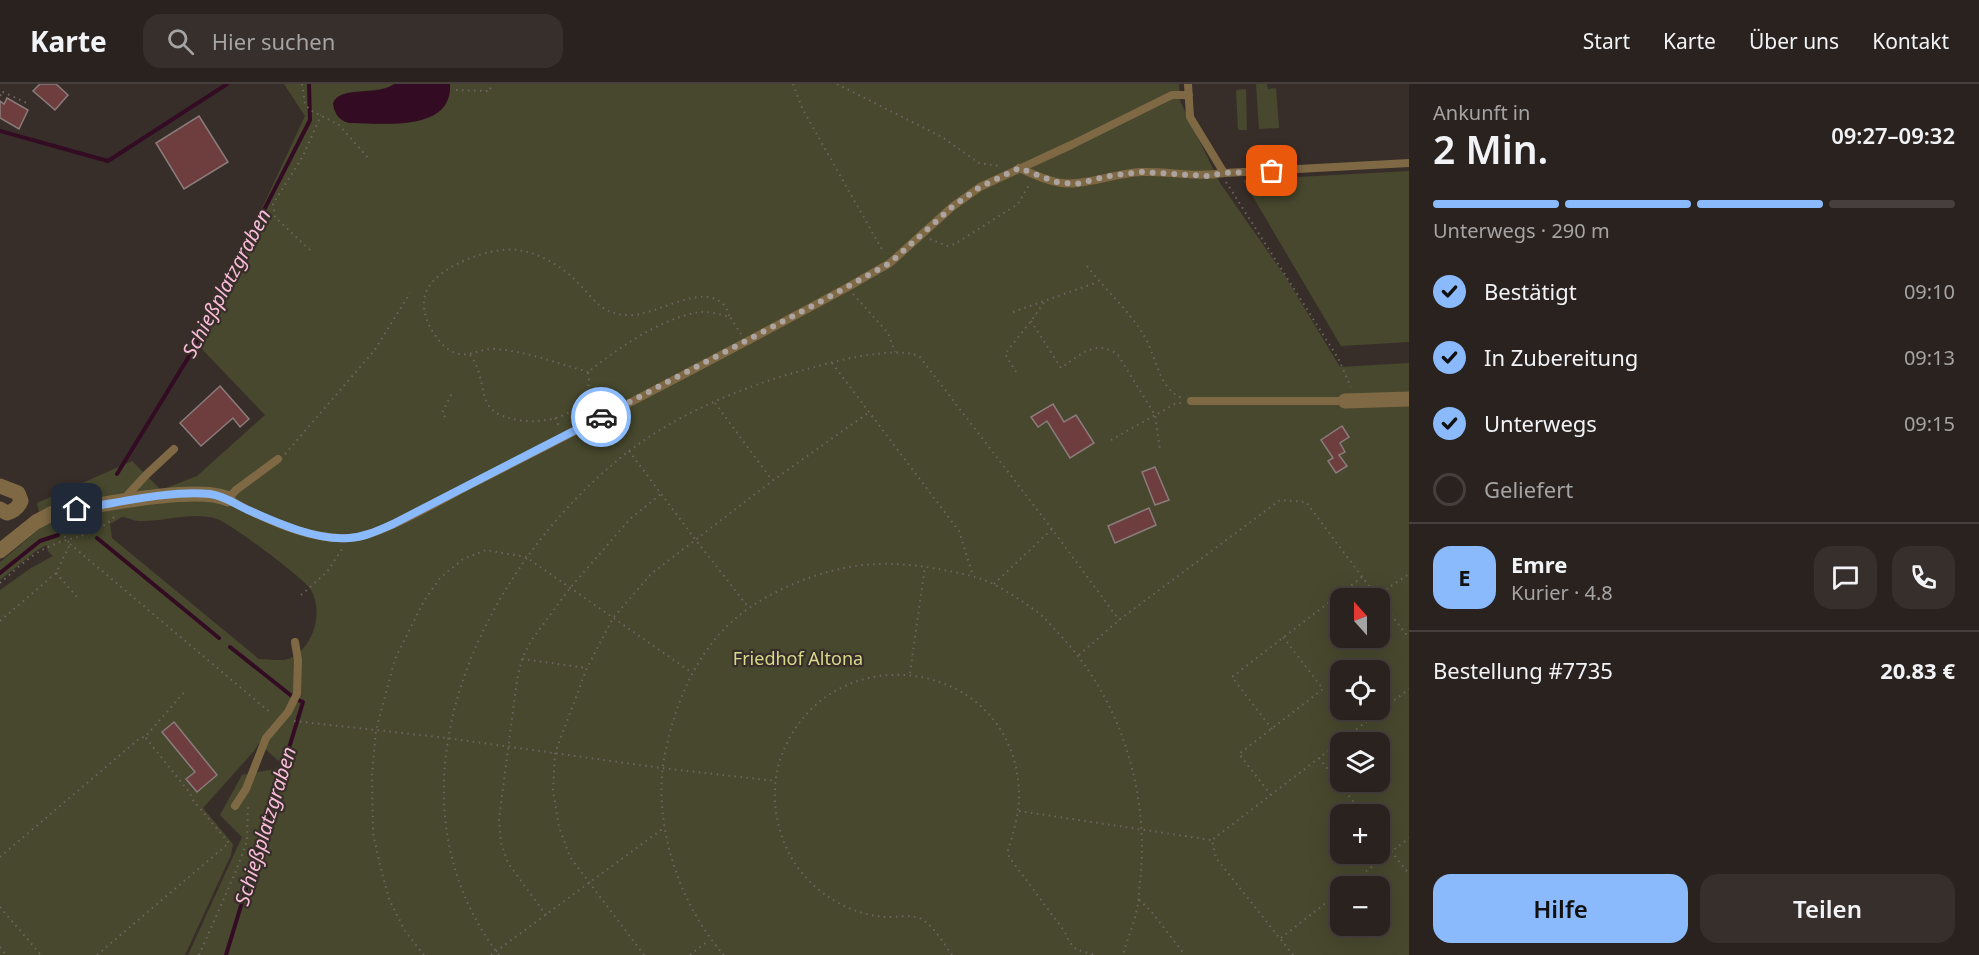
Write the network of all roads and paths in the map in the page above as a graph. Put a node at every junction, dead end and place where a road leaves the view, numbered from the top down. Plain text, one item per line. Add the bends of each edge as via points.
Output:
1 (302, 84) edge
2 (491, 84) edge
3 (793, 84) edge
4 (837, 84) edge
5 (1188, 84) edge
6 (456, 90) dead end
7 (0, 95) edge
8 (1189, 95) junction
9 (29, 104) dead end
10 (321, 115) junction
11 (370, 160) dead end
12 (1409, 163) edge
13 (1019, 168) junction
14 (1224, 173) junction
15 (1034, 175) junction
16 (923, 234) junction
17 (310, 250) dead end
18 (890, 263) junction
19 (1087, 266) dead end
20 (1099, 282) junction
21 (848, 287) junction
22 (410, 293) dead end
23 (1045, 300) junction
24 (1013, 312) dead end
25 (730, 317) junction
26 (1031, 321) junction
27 (745, 342) junction
28 (895, 353) junction
29 (470, 355) junction
30 (831, 362) junction
31 (588, 372) junction
32 (1016, 372) dead end
33 (452, 393) dead end
34 (1409, 399) edge
35 (1191, 401) junction
36 (1351, 401) junction
37 (715, 403) junction
38 (868, 413) junction
39 (1155, 415) junction
40 (445, 417) dead end
41 (555, 418) junction
42 (561, 431) dead end
43 (1111, 440) dead end
44 (174, 449) dead end
45 (1160, 450) dead end
46 (629, 451) junction
47 (278, 459) joint
48 (772, 481) junction
49 (0, 486) edge
50 (660, 494) junction
51 (228, 499) junction
52 (8, 509) edge
53 (119, 509) junction
54 (57, 513) junction
55 (29, 527) junction
56 (1052, 529) junction
57 (348, 538) junction
58 (695, 539) junction
59 (66, 540) junction
60 (70, 544) junction
61 (0, 551) edge
62 (526, 557) junction
63 (925, 566) junction
64 (56, 573) junction
65 (1409, 574) edge
66 (973, 576) junction
67 (1362, 577) junction
68 (0, 583) edge
69 (994, 584) junction
70 (570, 588) junction
71 (1370, 588) edge
72 (1390, 589) edge
73 (301, 595) dead end
74 (77, 597) dead end
75 (749, 608) junction
76 (1390, 613) edge
77 (613, 618) junction
78 (1119, 620) junction
79 (0, 621) edge
80 (1283, 637) junction
81 (1409, 638) edge
82 (295, 642) dead end
83 (1079, 655) junction
84 (522, 659) junction
85 (586, 668) junction
86 (692, 672) junction
87 (910, 674) junction
88 (1409, 689) edge
89 (186, 690) dead end
90 (280, 720) junction
91 (1272, 729) junction
92 (376, 730) junction
93 (146, 737) junction
94 (447, 738) junction
95 (508, 746) junction
96 (555, 753) junction
97 (1319, 758) junction
98 (661, 768) junction
99 (776, 781) junction
100 (246, 789) junction
101 (1271, 795) junction
102 (1355, 804) edge
103 (236, 806) dead end
104 (1018, 811) junction
105 (666, 827) junction
106 (1142, 829) junction
107 (1409, 838) edge
108 (1212, 840) junction
109 (1390, 850) edge
110 (1392, 852) junction
111 (0, 857) edge
112 (1409, 874) edge
113 (1360, 876) edge
114 (588, 882) junction
115 (1138, 899) junction
116 (1330, 900) edge
117 (0, 907) edge
118 (546, 915) junction
119 (1281, 938) junction
120 (710, 940) junction
121 (0, 947) edge
122 (496, 951) junction
123 (6, 955) edge
124 (41, 955) edge
125 (97, 955) edge
126 (199, 955) edge
127 (424, 955) edge
128 (491, 955) edge
129 (499, 955) edge
130 (644, 955) edge
131 (690, 955) edge
132 (724, 955) edge
133 (952, 955) edge
134 (1096, 955) edge
135 (1123, 955) edge
136 (1185, 955) edge
137 (1293, 955) edge

1 - 10 path via 304,104
2 - 6 path via 490,91
3 - 18 path via 802,108
4 - 13 path via 942,137 979,163
5 - 8 lane
7 - 9 path via 3,92
8 - 13 lane via 1172,95
8 - 14 lane via 1190,117
10 - 11 path via 339,125
10 - 17 path via 303,156 273,204 275,217
12 - 14 lane
13 - 15 lane
13 - 16 lane via 980,187
14 - 15 lane via 1207,176 1142,172 1076,184
14 - 36 path via 1228,186 1338,357
15 - 16 path via 1018,204 955,244 946,246
16 - 18 lane
18 - 21 lane
19 - 20 path
20 - 23 path
20 - 35 path via 1136,322 1165,384 1175,395
21 - 27 lane
21 - 28 path via 888,333
22 - 47 path via 374,351
23 - 24 path
23 - 26 path
25 - 27 path
25 - 29 path via 724,304 697,297 645,314 614,313 601,308 579,283 545,259 516,250 498,251 450,268 428,288 424,300 426,317 442,344 459,354
25 - 31 path via 694,312 624,345
26 - 32 path via 1005,354
26 - 39 path via 1061,368 1089,350 1109,348 1118,355
27 - 57 lane via 393,524 371,534
28 - 30 path
28 - 56 path via 919,356
29 - 31 path via 492,349
29 - 41 path via 477,364 489,406 500,415 532,423
30 - 37 path
30 - 38 path
31 - 41 path via 589,390 580,404
33 - 40 path via 442,413
34 - 36 street
35 - 36 lane
35 - 39 path via 1175,404
37 - 46 path via 671,423
37 - 48 path
38 - 48 path
38 - 66 path via 959,531
39 - 43 path
39 - 45 path
41 - 42 path
44 - 53 lane via 146,475
46 - 50 path
46 - 62 path via 589,484
47 - 51 lane
48 - 58 path
49 - 52 street via 20,496 21,501
50 - 58 path
50 - 70 path via 630,519
51 - 53 street via 196,494
51 - 57 lane via 304,533
52 - 55 street
53 - 54 street
53 - 59 path via 96,531
54 - 55 street
54 - 59 path
55 - 61 street
56 - 69 path
56 - 78 path
57 - 73 path via 327,572
58 - 75 path
58 - 77 path via 651,574
59 - 60 path
59 - 68 path via 36,554
60 - 64 path
60 - 90 path
62 - 70 path
62 - 92 path via 486,550 463,559 440,578 394,659
62 - 94 path via 480,638
63 - 66 path
63 - 75 path via 877,564 829,572 787,587
63 - 87 path
64 - 74 path
64 - 79 path
65 - 72 path
66 - 69 path
67 - 71 path
67 - 78 path via 1306,502 1280,500
67 - 80 path
69 - 83 path via 1040,614
70 - 77 path
70 - 84 path via 531,640
75 - 86 path via 718,636
76 - 81 path
77 - 85 path
77 - 86 path
78 - 83 path
80 - 91 path via 1323,689
80 - 91 path via 1232,676
82 - 90 lane via 297,694
83 - 106 path via 1121,731 1135,779
84 - 85 path
84 - 95 path
85 - 96 path
86 - 98 path via 672,719
87 - 99 path via 865,678 820,701 790,736
87 - 104 path via 958,689 994,721 1015,763
88 - 97 path
89 - 93 path
90 - 92 path
90 - 100 lane via 266,738
91 - 101 path via 1239,754
92 - 94 path
92 - 127 path via 373,833 389,899 405,931
93 - 111 path via 140,738
93 - 125 path via 229,843
94 - 95 path
94 - 122 path via 443,796 455,871 465,900
95 - 96 path
95 - 118 path via 499,819 501,843 508,863
96 - 98 path
96 - 114 path via 553,791 559,827 570,857
97 - 101 path
97 - 102 path
98 - 99 path
98 - 105 path
99 - 133 path via 776,813 784,843 811,883 858,912 920,918
100 - 103 lane
100 - 126 path via 247,841
101 - 108 path
104 - 106 path
104 - 134 path via 1009,857 1074,949
105 - 114 path
105 - 120 path via 681,889
106 - 108 path
106 - 115 path
107 - 110 path
108 - 119 path via 1216,858
109 - 110 path
110 - 112 path
110 - 113 path
114 - 118 path
114 - 130 path
115 - 135 path
115 - 136 path
116 - 119 path
117 - 124 path
118 - 122 path
119 - 137 path
120 - 131 path
120 - 132 path
121 - 123 path
122 - 128 path
122 - 129 path

